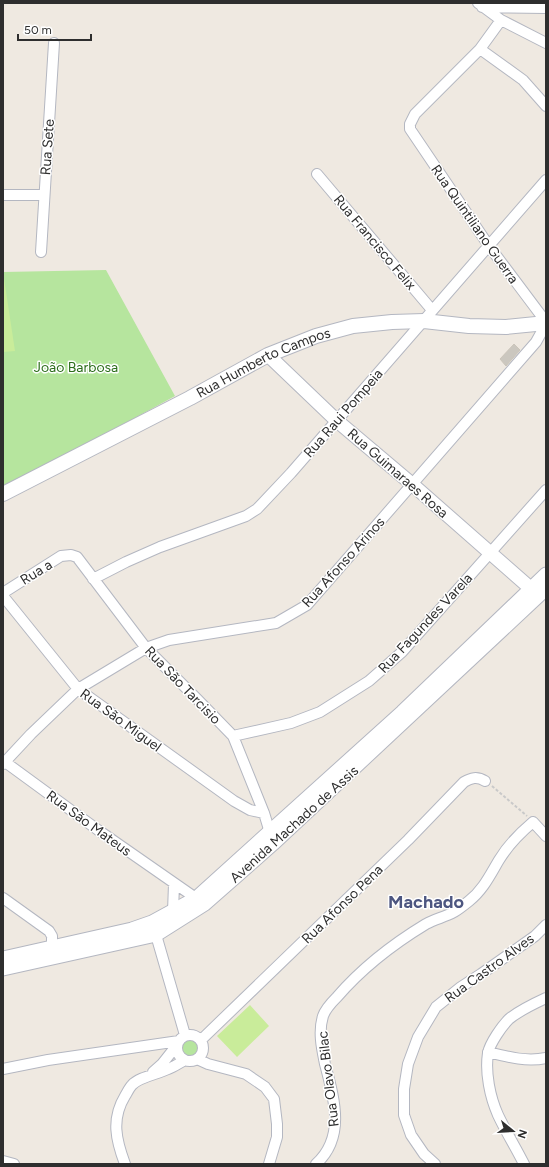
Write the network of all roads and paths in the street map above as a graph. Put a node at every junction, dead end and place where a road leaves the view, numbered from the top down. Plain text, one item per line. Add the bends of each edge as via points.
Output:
1 (480, 5) edge
2 (546, 8) edge
3 (501, 20) junction
4 (54, 43) dead end
5 (546, 43) edge
6 (480, 49) junction
7 (546, 106) edge
8 (317, 174) dead end
9 (546, 180) edge
10 (3, 195) edge
11 (44, 195) junction
12 (489, 246) junction
13 (41, 252) dead end
14 (428, 315) junction
15 (546, 323) edge
16 (268, 355) junction
17 (336, 420) junction
18 (413, 485) junction
19 (546, 490) edge
20 (3, 494) edge
21 (490, 552) junction
22 (71, 555) joint
23 (546, 574) edge
24 (93, 580) junction
25 (539, 591) edge
26 (3, 594) edge
27 (146, 648) junction
28 (78, 689) junction
29 (233, 736) junction
30 (4, 763) edge
31 (485, 781) joint
32 (264, 813) junction
33 (533, 822) junction
34 (269, 831) junction
35 (546, 836) edge
36 (273, 844) junction
37 (174, 884) junction
38 (3, 898) edge
39 (200, 901) junction
40 (173, 912) junction
41 (546, 925) edge
42 (154, 929) junction
43 (52, 953) junction
44 (3, 958) edge
45 (3, 969) edge
46 (546, 998) edge
47 (201, 1040) junction
48 (180, 1041) junction
49 (488, 1052) junction
50 (200, 1056) junction
51 (546, 1058) edge
52 (184, 1060) junction
53 (3, 1069) edge
54 (149, 1076) junction
55 (3, 1161) edge
56 (14, 1164) edge
57 (125, 1164) edge
58 (269, 1164) edge
59 (316, 1164) edge
60 (435, 1164) edge
61 (524, 1164) edge

1 - 2 street
1 - 3 street
3 - 5 street
3 - 6 street
4 - 11 street, Rua Sete
6 - 7 street via 523,80
6 - 12 street, Rua Quintiliano Guerra via 415,114 410,130
8 - 14 street, Rua Francisco Felix
9 - 12 street, Rua Raui Pompeia
10 - 11 street
11 - 13 street, Rua Sete
12 - 14 street, Rua Raui Pompeia
12 - 15 street, Rua Quintiliano Guerra
14 - 15 main road, Rua Humberto Campos via 469,326 506,327
14 - 16 main road, Rua Humberto Campos via 354,326 316,336
14 - 17 street, Rua Raui Pompeia
15 - 18 street, Rua Afonso Arinos via 536,342
16 - 17 street, Rua Guimaraes Rosa
16 - 20 main road, Rua Humberto Campos
17 - 18 street, Rua Guimaraes Rosa
17 - 24 street, Rua Raui Pompeia via 257,509 246,516 160,547
18 - 21 street, Rua Guimaraes Rosa
18 - 27 street, Rua Afonso Arinos via 318,594 293,614 276,623 169,640
19 - 21 street, Rua Fagundes Varela
21 - 25 street, Rua Guimaraes Rosa
21 - 29 street, Rua Fagundes Varela via 402,652 370,681 320,712 291,723
22 - 24 street, Rua São Tarcisio via 80,560
22 - 26 street, Rua a via 61,556
23 - 25 street, Avenida Machado de Assis
24 - 27 street, Rua São Tarcisio
25 - 34 street, Avenida Machado de Assis
25 - 36 street, Avenida Machado de Assis
26 - 28 street, Rua São Miguel
27 - 28 street, Rua Afonso Arinos
27 - 29 street, Rua São Tarcisio
28 - 30 street, Rua Afonso Arinos
28 - 32 street, Rua São Miguel via 234,801 250,810
29 - 32 street, Rua São Tarcisio
30 - 37 street, Rua São Mateus
31 - 33 path
31 - 47 street, Rua Afonso Pena via 481,778 471,778 464,782 408,840
32 - 34 street, Rua São Tarcisio
33 - 35 street
33 - 59 street, Rua Olavo Bilac via 517,836 499,859 478,893 453,912 428,924 380,956 351,980 323,1015 320,1031 335,1115 335,1132 331,1145
34 - 36 street, Rua São Tarcisio
34 - 39 street, Avenida Machado de Assis
36 - 39 street, Avenida Machado de Assis
37 - 39 street, Rua São Mateus
37 - 40 street
38 - 43 street via 49,931 52,936
39 - 40 street, Avenida Machado de Assis
39 - 42 street, Avenida Machado de Assis
40 - 42 street, Avenida Machado de Assis
41 - 60 street, Rua Castro Alves via 535,936 436,1007 418,1037 408,1064 404,1088 404,1115 411,1135 424,1154
42 - 43 street, Avenida Machado de Assis
42 - 48 street
43 - 44 street, Avenida Machado de Assis
43 - 45 street, Avenida Machado de Assis
46 - 49 street via 508,1020
47 - 48 street via 194,1035
47 - 50 street via 203,1048
48 - 52 street via 178,1054
48 - 53 street
48 - 54 street
49 - 51 street via 515,1059
49 - 61 street via 491,1095 498,1116
50 - 52 street via 189,1061
50 - 58 street via 208,1064 246,1074 265,1087 274,1099 277,1137
52 - 54 street
54 - 57 street via 132,1085 118,1113 117,1144
55 - 56 street

